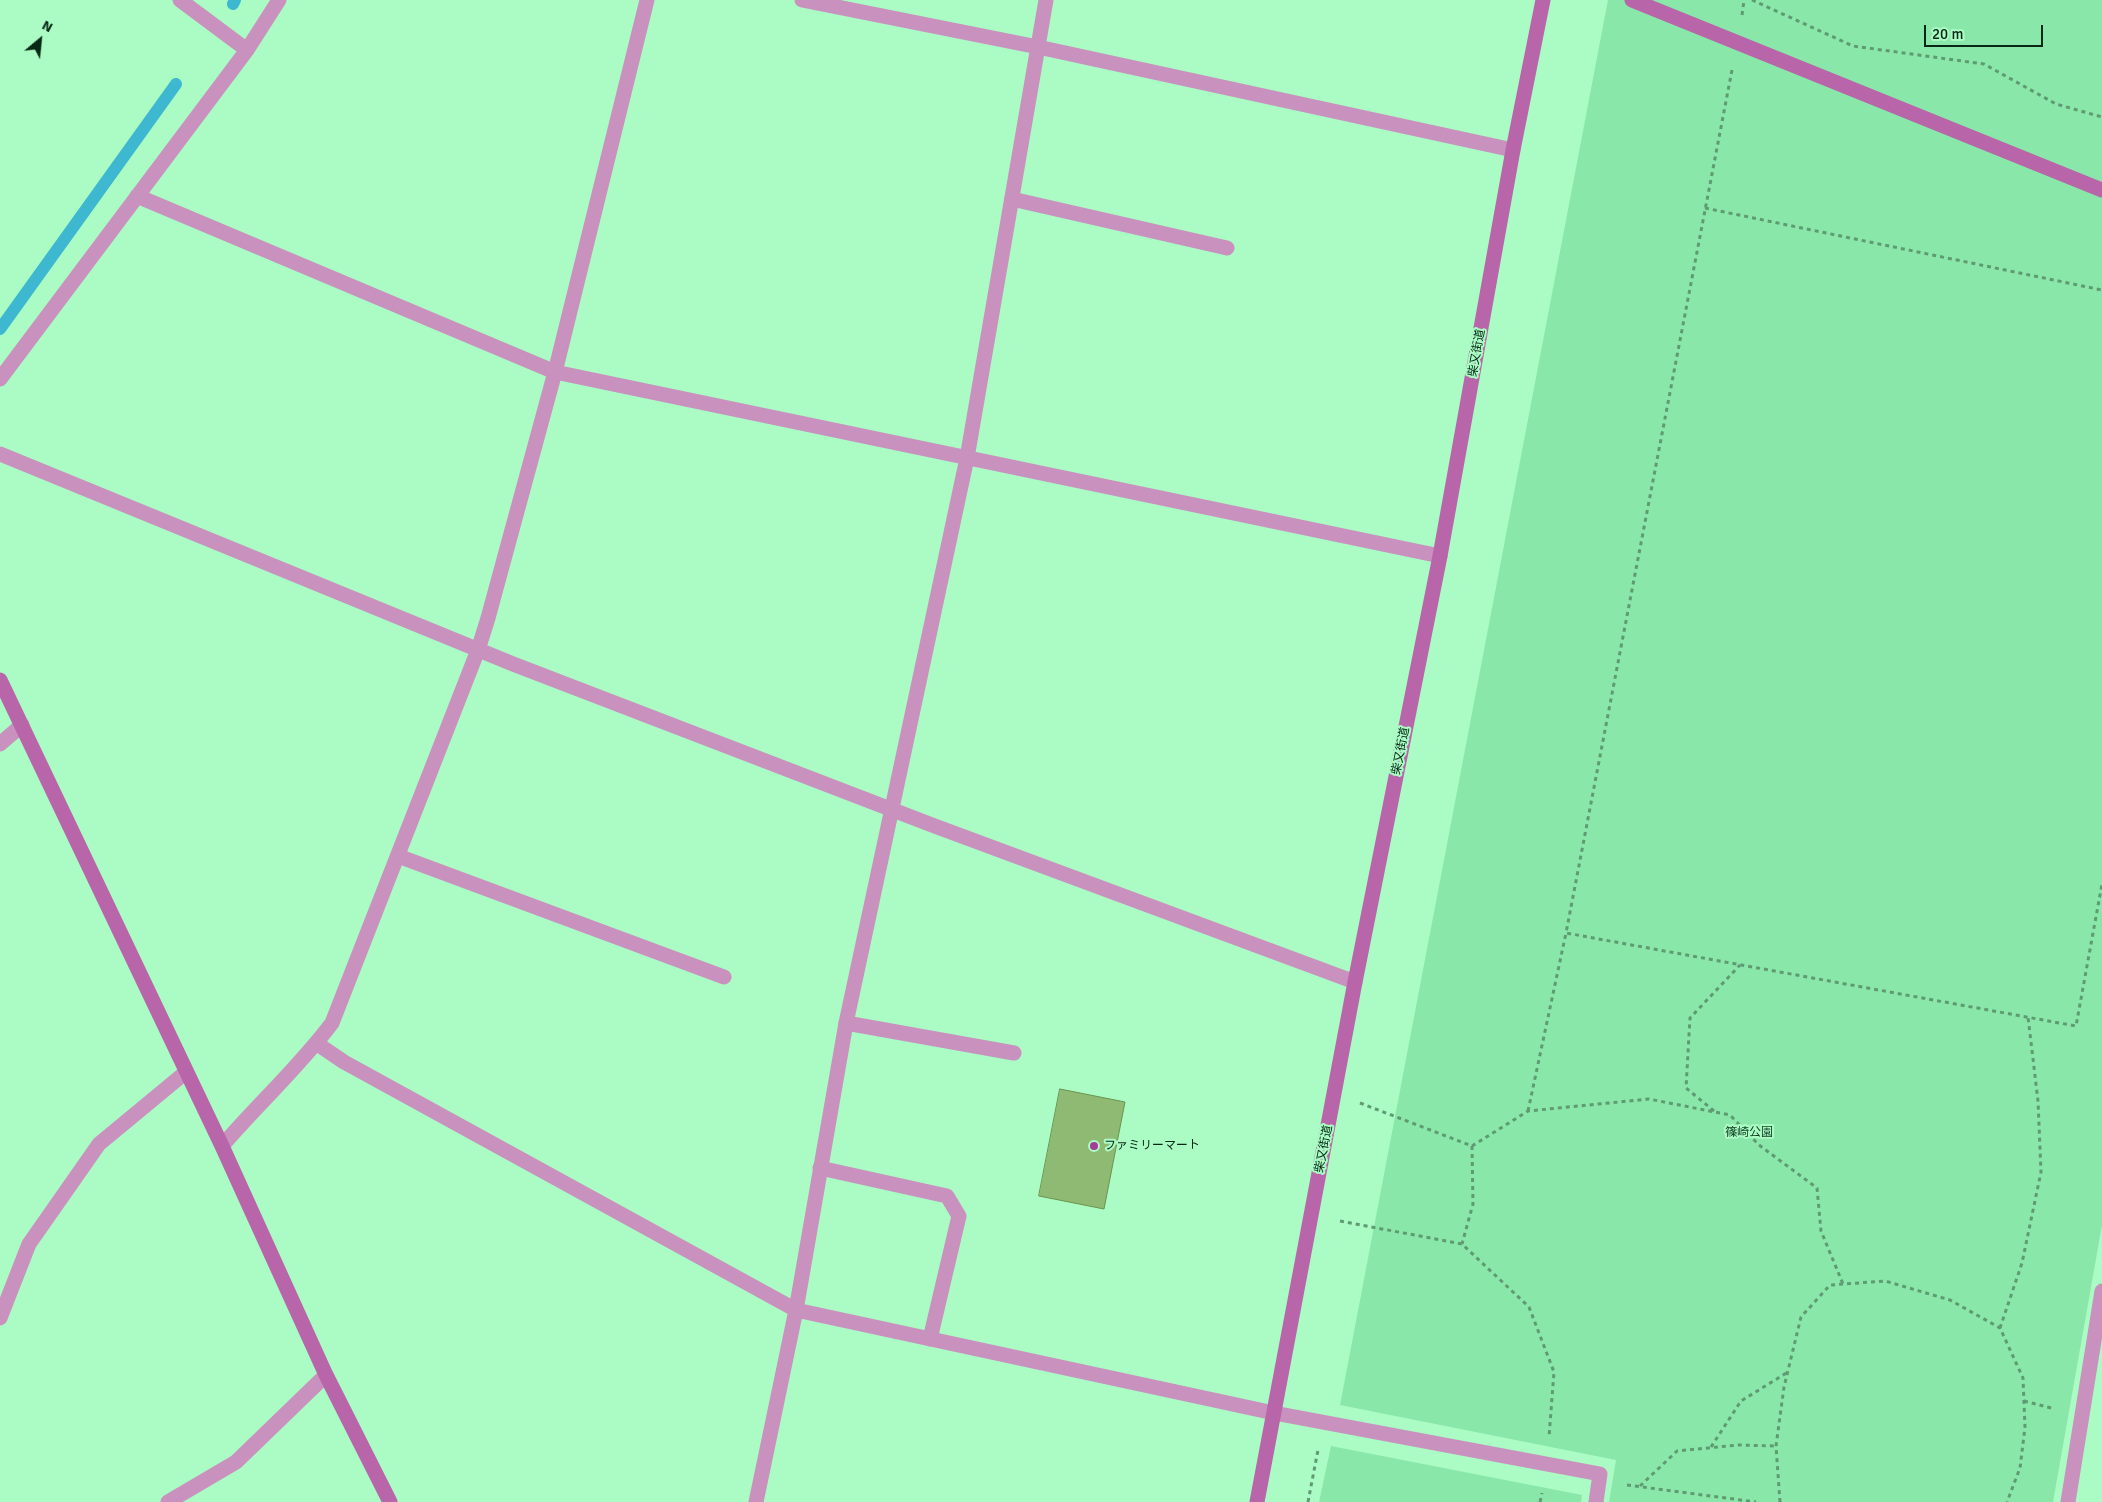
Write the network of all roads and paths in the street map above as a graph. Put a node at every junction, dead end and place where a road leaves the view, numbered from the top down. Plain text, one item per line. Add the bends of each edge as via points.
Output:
1 (180, 0) edge
2 (279, 0) edge
3 (647, 0) edge
4 (802, 0) edge
5 (1046, 0) edge
6 (1543, 0) edge
7 (1632, 0) edge
8 (1752, 0) edge
9 (1737, 43) junction
10 (1038, 47) junction
11 (247, 50) junction
12 (2102, 117) edge
13 (1513, 150) junction
14 (2102, 190) edge
15 (137, 196) junction
16 (1012, 199) junction
17 (1705, 208) junction
18 (1227, 248) dead end
19 (2102, 290) edge
20 (555, 372) junction
21 (0, 380) edge
22 (0, 454) edge
23 (967, 458) junction
24 (1440, 556) junction
25 (478, 650) junction
26 (0, 680) edge
27 (22, 725) junction
28 (0, 744) edge
29 (892, 809) junction
30 (398, 856) junction
31 (2102, 884) edge
32 (1566, 933) junction
33 (1741, 965) junction
34 (724, 977) dead end
35 (1355, 982) junction
36 (2028, 1018) junction
37 (846, 1023) junction
38 (316, 1043) junction
39 (1014, 1053) dead end
40 (186, 1072) junction
41 (1334, 1093) junction
42 (1528, 1111) junction
43 (1716, 1112) junction
44 (222, 1146) junction
45 (1472, 1146) junction
46 (820, 1168) junction
47 (1311, 1216) junction
48 (1462, 1244) junction
49 (1843, 1284) junction
50 (2102, 1291) edge
51 (796, 1310) junction
52 (0, 1318) edge
53 (2000, 1328) junction
54 (930, 1339) junction
55 (1788, 1372) junction
56 (326, 1375) junction
57 (1274, 1413) junction
58 (1323, 1422) junction
59 (1776, 1446) junction
60 (1710, 1448) junction
61 (1546, 1464) junction
62 (1599, 1483) junction
63 (1639, 1486) junction
64 (168, 1502) edge
65 (390, 1502) edge
66 (756, 1502) edge
67 (1257, 1502) edge
68 (1308, 1502) edge
69 (1596, 1502) edge
70 (1756, 1502) edge
71 (1780, 1502) edge
72 (2007, 1502) edge
73 (2068, 1502) edge

1 - 11 street
2 - 11 street
3 - 20 street
4 - 10 street
5 - 10 street
6 - 13 main road, 柴又街道
7 - 9 main road
8 - 12 path via 1853,46 1984,64 2056,104
9 - 14 main road
9 - 17 path
10 - 13 street
10 - 16 street
11 - 15 street
13 - 24 main road, 柴又街道
15 - 20 street
15 - 21 street
16 - 18 street
16 - 23 street
17 - 19 path
17 - 32 path
20 - 23 street
20 - 25 street
22 - 25 street
23 - 24 street
23 - 29 street
24 - 35 main road, 柴又街道
25 - 29 street
25 - 30 street
26 - 27 main road
27 - 28 street
27 - 40 main road
29 - 35 street
29 - 37 street
30 - 34 street
30 - 38 street via 332,1023
31 - 36 path via 2076,1026
32 - 33 path
32 - 42 path
33 - 36 path
33 - 43 path via 1690,1018 1686,1088
35 - 41 main road, 柴又街道
36 - 53 path via 2038,1101 2041,1172 2022,1263
37 - 39 street
37 - 46 street
38 - 44 street
38 - 51 street via 344,1062
40 - 44 main road
40 - 52 street via 99,1144 28,1244
41 - 45 path
41 - 47 main road, 柴又街道
42 - 43 path via 1649,1099
42 - 45 path
43 - 49 path via 1730,1115 1759,1145 1817,1188 1821,1231
44 - 56 main road
45 - 48 path via 1473,1204
46 - 51 street
46 - 54 street via 947,1196 959,1216
47 - 48 path
47 - 57 main road, 柴又街道
48 - 61 path via 1529,1307 1554,1372
49 - 53 path via 1885,1281 1950,1300
49 - 55 path via 1830,1285 1801,1317
50 - 73 street
51 - 54 street
51 - 66 street
53 - 72 path via 2023,1378 2025,1427 2020,1468
54 - 57 street
55 - 59 path
55 - 60 path via 1741,1401
56 - 64 street via 236,1462
56 - 65 main road
57 - 58 street
57 - 67 main road, 柴又街道
58 - 61 street
58 - 68 path
59 - 60 path
59 - 71 path
60 - 63 path via 1677,1451
61 - 62 street via 1600,1474
62 - 63 path
62 - 69 street
63 - 70 path

